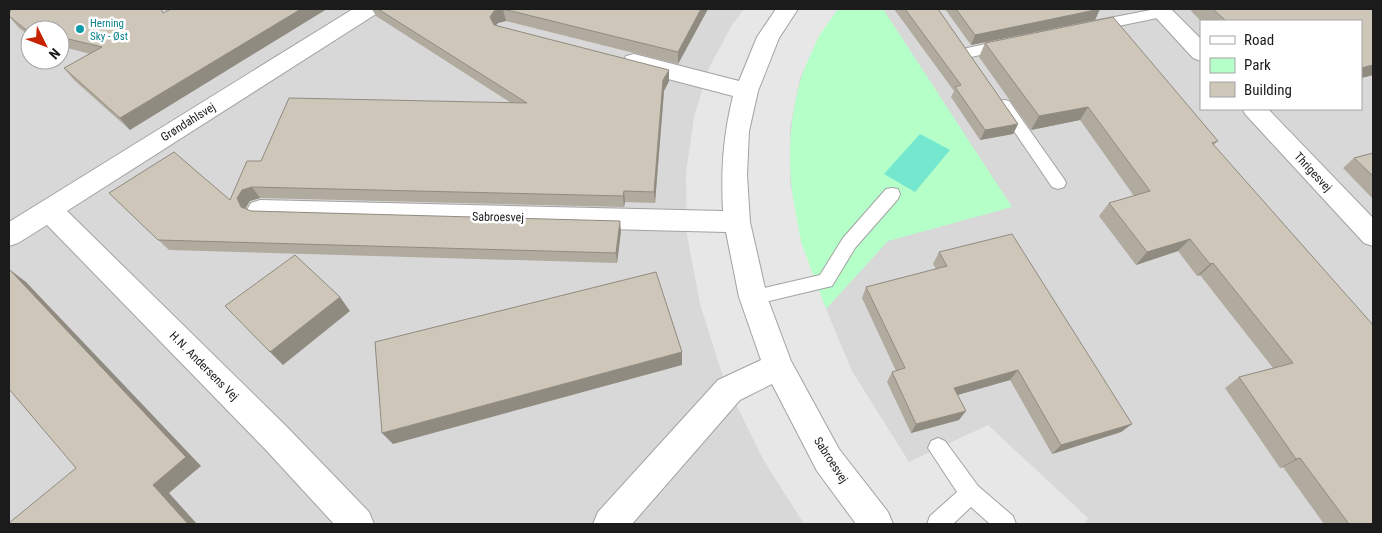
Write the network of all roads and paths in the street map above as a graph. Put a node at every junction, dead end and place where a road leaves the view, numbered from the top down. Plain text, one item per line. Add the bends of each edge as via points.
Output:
1 (368, 9) edge
2 (787, 9) edge
3 (1160, 10) edge
4 (1084, 28) edge
5 (956, 38) edge
6 (1016, 43) edge
7 (1200, 52) edge
8 (967, 53) junction
9 (612, 56) edge
10 (978, 69) edge
11 (746, 91) junction
12 (995, 93) edge
13 (1255, 110) edge
14 (1058, 183) dead end
15 (892, 194) dead end
16 (49, 210) junction
17 (260, 210) edge
18 (737, 222) junction
19 (9, 235) edge
20 (1373, 235) edge
21 (753, 297) junction
22 (778, 366) junction
23 (938, 448) dead end
24 (971, 493) junction
25 (357, 524) edge
26 (610, 524) edge
27 (876, 524) edge
28 (938, 524) edge
29 (1005, 524) edge

1 - 16 street, Grøndahlsvej
2 - 11 street, Sabroesvej via 768,36
3 - 4 lane
3 - 7 street
5 - 8 lane
6 - 8 lane
8 - 10 lane
9 - 11 street
11 - 18 street, Sabroesvej via 737,130 734,175
12 - 14 lane
13 - 20 street, Thrigesvej
15 - 21 lane via 849,243 826,281
16 - 19 street, Grøndahlsvej
16 - 25 street, H.N. Andersens Vej
17 - 18 street, Sabroesvej
18 - 21 street, Sabroesvej
21 - 22 street, Sabroesvej
22 - 26 street via 729,390
22 - 27 street, Sabroesvej via 828,460
23 - 24 lane
24 - 28 lane
24 - 29 lane

